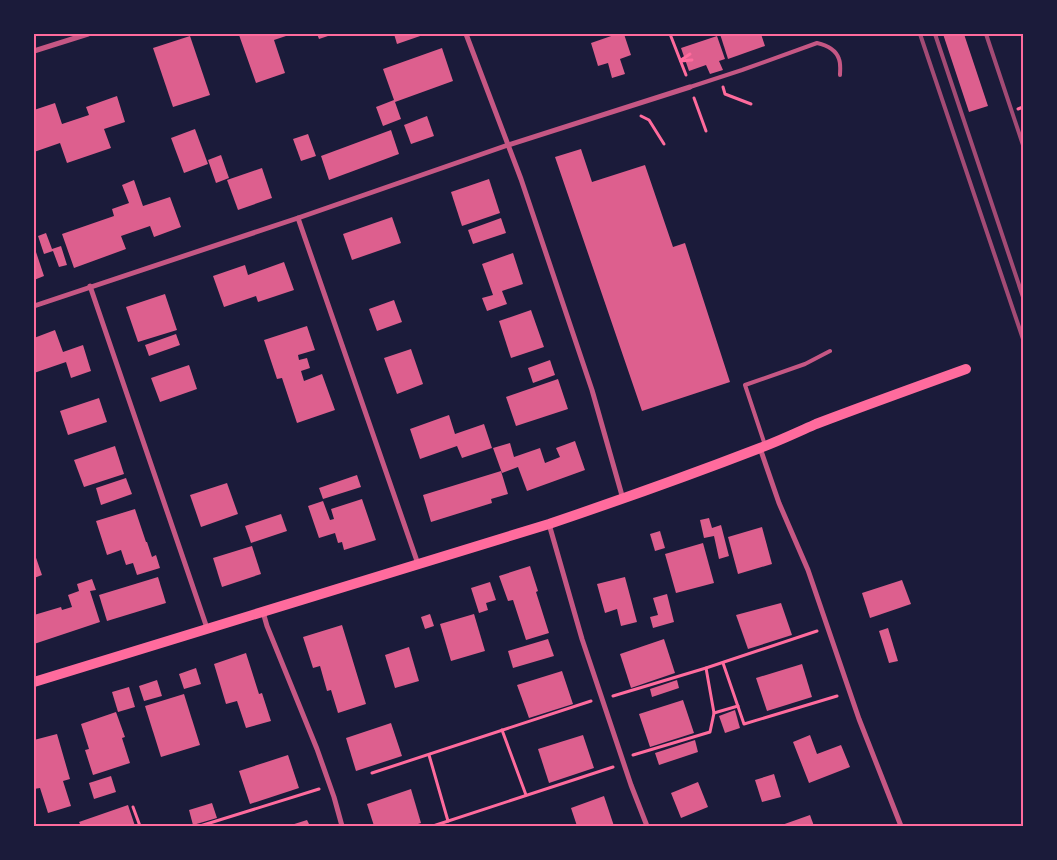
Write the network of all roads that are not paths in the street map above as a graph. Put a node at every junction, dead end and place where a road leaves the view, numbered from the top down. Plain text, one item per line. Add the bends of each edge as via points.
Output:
1 (88, 34) edge
2 (466, 34) edge
3 (34, 51) edge
4 (840, 76) dead end
5 (690, 87) joint
6 (508, 145) junction
7 (298, 218) junction
8 (90, 286) junction
9 (34, 306) edge
10 (830, 351) dead end
11 (966, 369) dead end
12 (763, 447) junction
13 (623, 499) junction
14 (549, 524) junction
15 (418, 564) junction
16 (263, 612) junction
17 (207, 628) junction
18 (34, 682) edge
19 (342, 826) edge
20 (647, 826) edge
21 (901, 826) edge

1 - 3 street
2 - 6 street
4 - 5 lane via 840,59 825,44 817,43
5 - 6 street
6 - 7 street
6 - 13 street via 592,390
7 - 8 street
7 - 15 street
8 - 9 street
8 - 17 street
10 - 12 lane via 805,364 745,384
11 - 12 main road
12 - 13 main road
12 - 21 street via 779,503 808,570 859,719
13 - 14 main road
14 - 15 main road
14 - 20 street via 582,639
15 - 16 main road
16 - 17 main road
16 - 19 street via 318,749
17 - 18 main road

